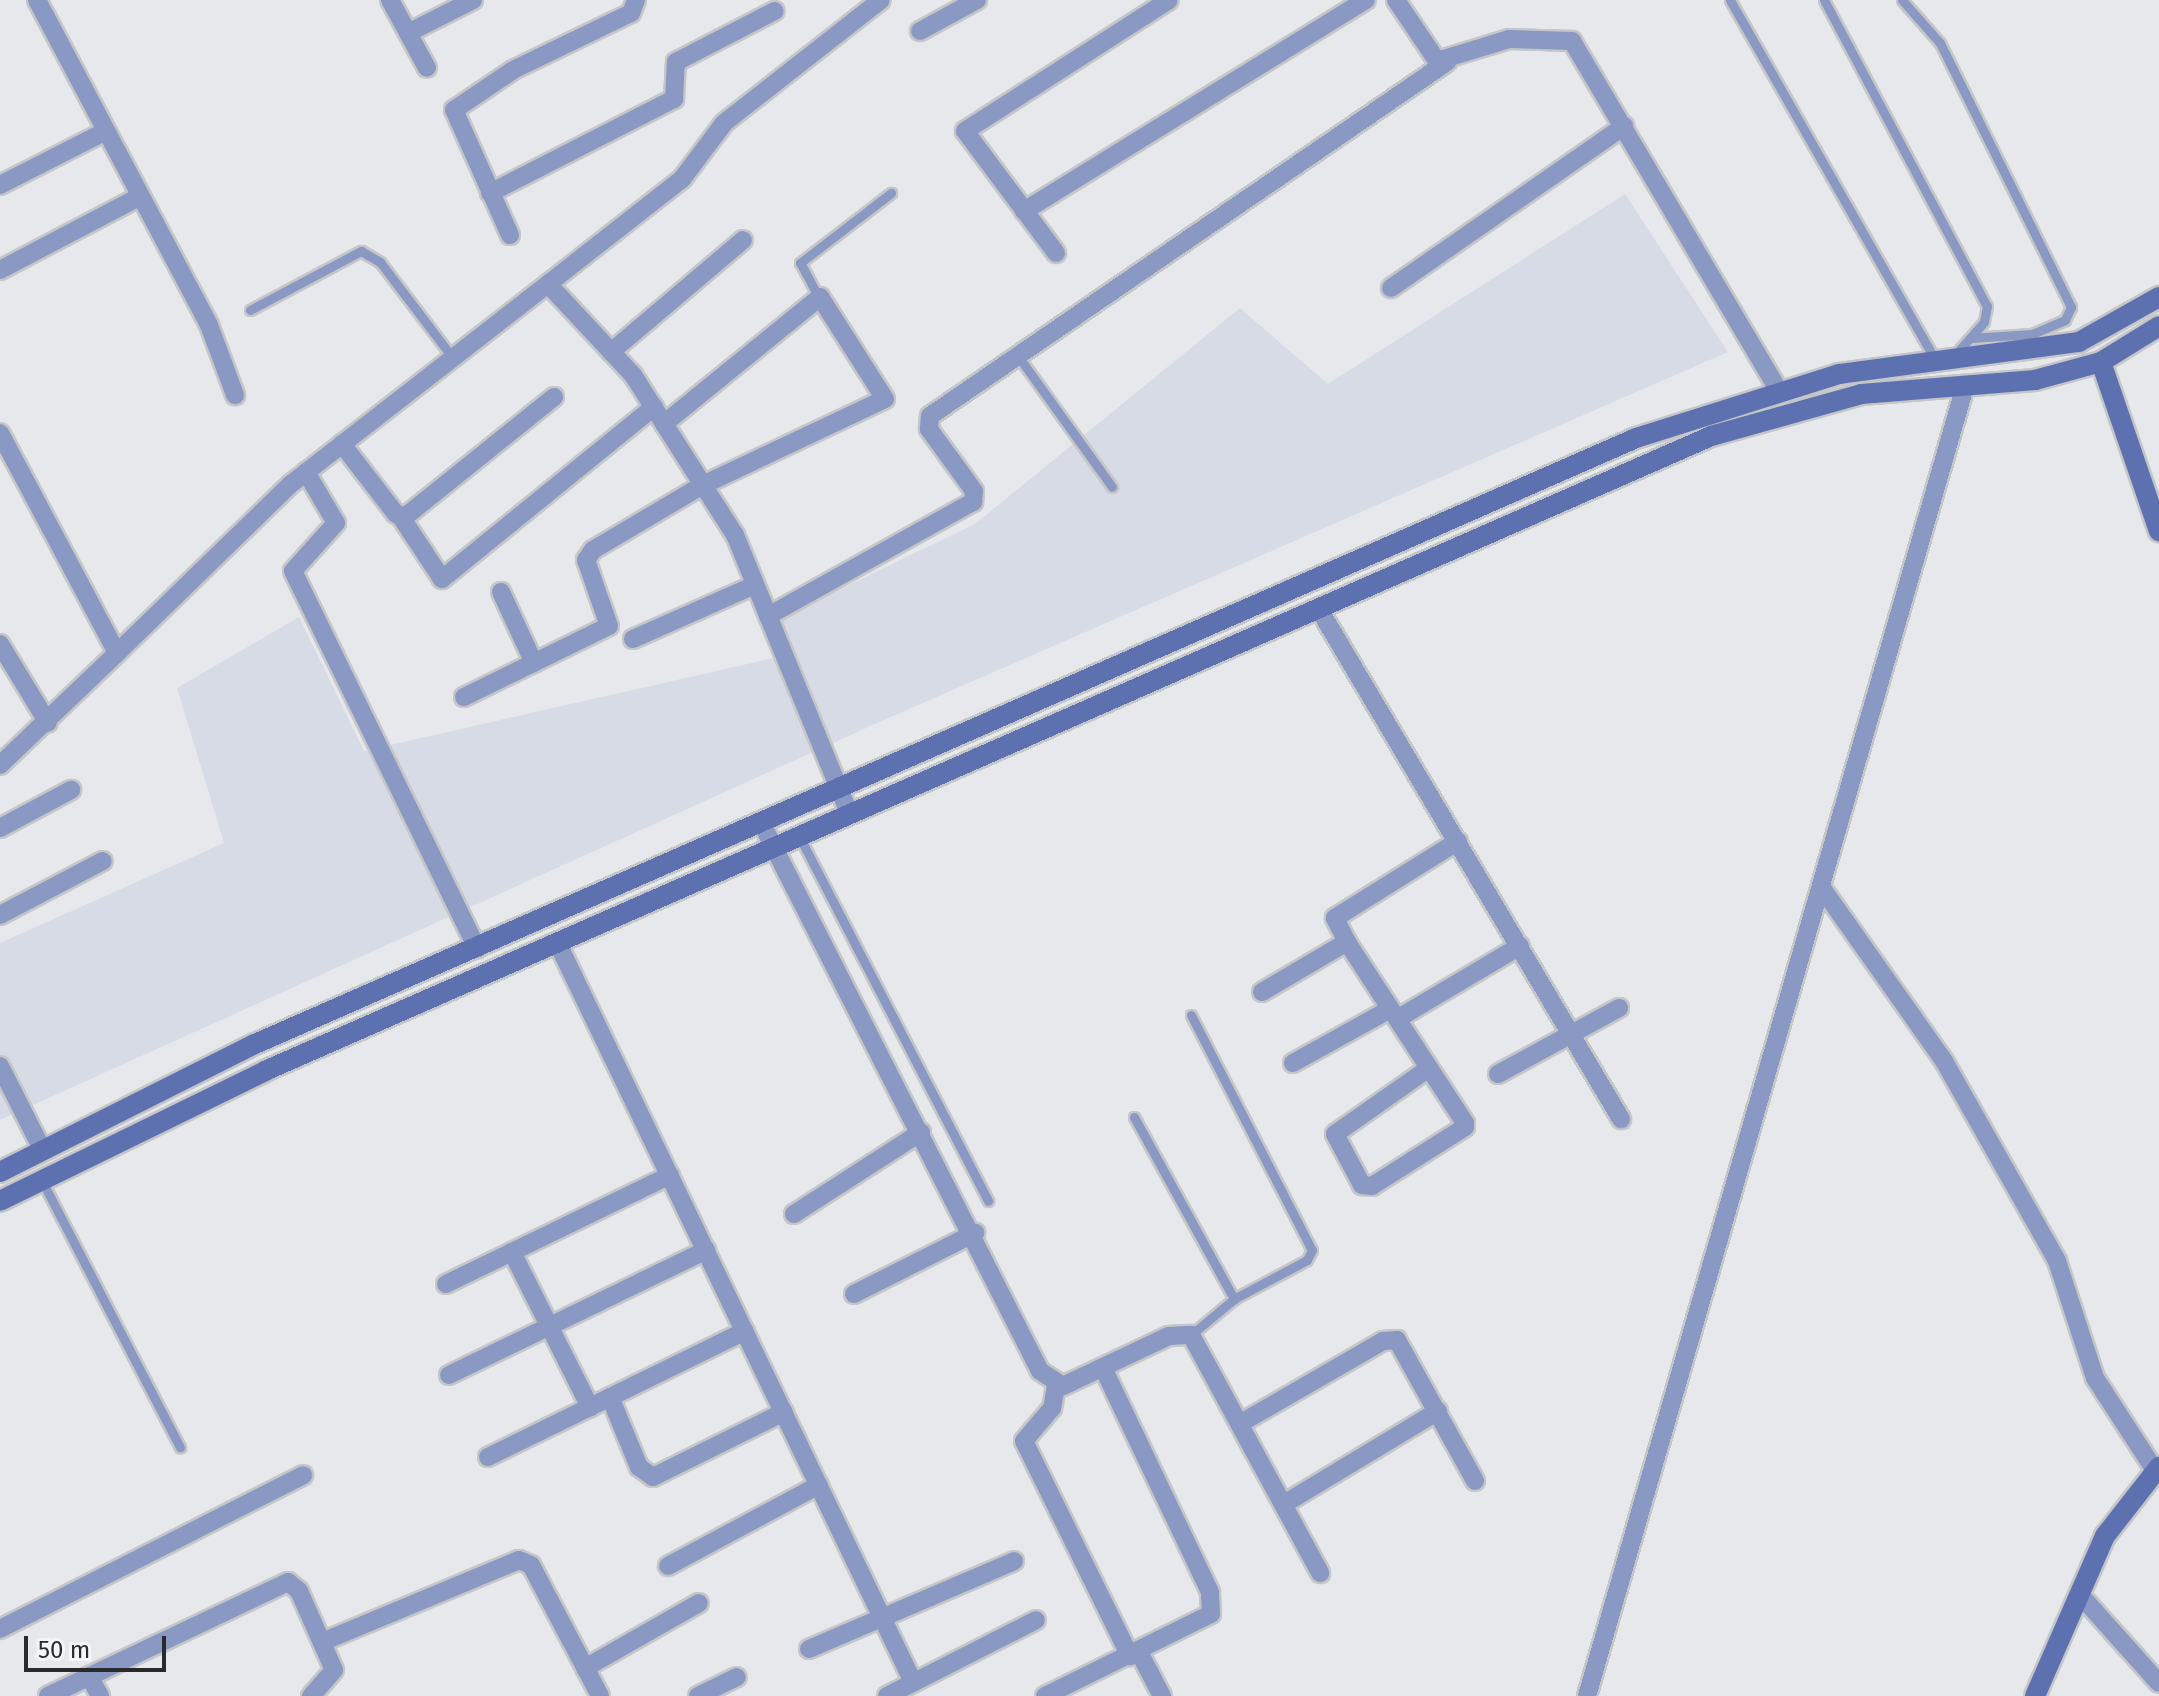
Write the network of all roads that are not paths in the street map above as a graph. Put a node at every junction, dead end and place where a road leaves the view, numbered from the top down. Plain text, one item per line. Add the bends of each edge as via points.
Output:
1 (37, 0) edge
2 (390, 0) edge
3 (473, 0) edge
4 (636, 0) edge
5 (881, 0) edge
6 (977, 0) edge
7 (1169, 0) edge
8 (1366, 0) edge
9 (1396, 0) edge
10 (1730, 0) edge
11 (1824, 0) edge
12 (1902, 0) edge
13 (775, 11) dead end
14 (920, 31) dead end
15 (408, 33) junction
16 (1447, 62) junction
17 (427, 68) dead end
18 (1624, 126) junction
19 (106, 131) junction
20 (0, 185) edge
21 (490, 193) junction
22 (891, 193) dead end
23 (141, 196) junction
24 (1024, 211) junction
25 (510, 235) dead end
26 (743, 240) dead end
27 (1056, 253) dead end
28 (0, 270) edge
29 (548, 284) junction
30 (1391, 288) dead end
31 (2159, 297) edge
32 (819, 298) junction
33 (250, 310) dead end
34 (2159, 326) edge
35 (1970, 338) junction
36 (611, 352) junction
37 (1018, 356) junction
38 (453, 358) junction
39 (1996, 358) junction
40 (1943, 362) junction
41 (2101, 362) junction
42 (2001, 385) junction
43 (1964, 390) junction
44 (1779, 391) junction
45 (235, 395) dead end
46 (554, 397) dead end
47 (654, 407) junction
48 (664, 424) junction
49 (0, 433) edge
50 (342, 444) junction
51 (306, 472) junction
52 (703, 485) junction
53 (1112, 487) dead end
54 (401, 517) junction
55 (2159, 531) edge
56 (1384, 547) junction
57 (1398, 576) junction
58 (755, 585) junction
59 (501, 592) dead end
60 (1319, 609) junction
61 (768, 616) junction
62 (633, 639) dead end
63 (0, 644) edge
64 (117, 653) junction
65 (534, 663) junction
66 (464, 697) dead end
67 (48, 723) junction
68 (0, 765) edge
69 (838, 788) junction
70 (71, 790) dead end
71 (849, 813) junction
72 (761, 822) junction
73 (0, 828) edge
74 (799, 836) junction
75 (1458, 841) junction
76 (775, 847) junction
77 (103, 861) dead end
78 (1822, 888) junction
79 (0, 915) edge
80 (1347, 942) junction
81 (559, 946) junction
82 (1520, 946) junction
83 (477, 948) junction
84 (1262, 992) dead end
85 (1619, 1008) dead end
86 (1393, 1014) junction
87 (1191, 1015) dead end
88 (1572, 1035) junction
89 (255, 1044) junction
90 (1293, 1063) dead end
91 (0, 1066) edge
92 (1429, 1068) junction
93 (267, 1070) junction
94 (1498, 1074) dead end
95 (1134, 1117) dead end
96 (1621, 1119) dead end
97 (921, 1132) junction
98 (43, 1151) junction
99 (0, 1172) edge
100 (670, 1175) junction
101 (42, 1181) junction
102 (0, 1201) edge
103 (988, 1201) dead end
104 (794, 1214) dead end
105 (975, 1233) junction
106 (706, 1250) junction
107 (512, 1252) junction
108 (446, 1284) dead end
109 (854, 1294) dead end
110 (1234, 1299) junction
111 (549, 1325) junction
112 (745, 1331) junction
113 (1191, 1335) junction
114 (1103, 1368) junction
115 (449, 1375) dead end
116 (1056, 1386) junction
117 (610, 1397) junction
118 (590, 1407) junction
119 (1438, 1411) junction
120 (784, 1412) junction
121 (1241, 1423) junction
122 (180, 1447) dead end
123 (488, 1457) dead end
124 (2157, 1468) edge
125 (303, 1475) dead end
126 (1475, 1481) dead end
127 (819, 1485) junction
128 (1284, 1504) junction
129 (1014, 1561) dead end
130 (668, 1566) dead end
131 (1320, 1573) dead end
132 (2082, 1597) junction
133 (699, 1603) dead end
134 (884, 1620) junction
135 (1036, 1620) dead end
136 (0, 1629) edge
137 (322, 1642) junction
138 (809, 1649) dead end
139 (1134, 1654) junction
140 (585, 1668) junction
141 (89, 1676) junction
142 (737, 1677) dead end
143 (913, 1682) junction
144 (2159, 1683) edge
145 (48, 1696) edge
146 (100, 1696) edge
147 (311, 1696) edge
148 (600, 1696) edge
149 (698, 1696) edge
150 (887, 1696) edge
151 (1045, 1696) edge
152 (1162, 1696) edge
153 (1587, 1696) edge
154 (2035, 1696) edge

1 - 19 street
2 - 15 street
3 - 15 street
4 - 21 street via 631,13 457,105 454,117
5 - 29 street via 724,123 682,179
6 - 14 street
7 - 24 street via 965,131
8 - 24 street
9 - 16 street via 1429,55
10 - 40 lane
11 - 35 lane via 1981,292 1987,314
12 - 35 lane via 1940,43 2071,307 2065,320 2032,334
13 - 21 street via 676,62 674,99
15 - 17 street
16 - 18 street via 1509,39 1565,37
16 - 37 street
18 - 30 street
18 - 44 street
19 - 20 street
19 - 23 street
21 - 25 street
22 - 32 lane via 800,263
23 - 28 street
23 - 45 street via 218,343
24 - 27 street
26 - 36 street
29 - 36 street
29 - 38 street
31 - 39 main road via 2079,342
32 - 48 street
32 - 52 street via 825,298 884,401
33 - 38 lane via 361,251 380,262
34 - 41 main road
35 - 40 lane
36 - 47 street
37 - 53 lane
37 - 61 street via 928,420 974,491 973,502
38 - 50 street
39 - 40 main road
39 - 42 main road
40 - 44 main road via 1839,374
41 - 42 main road
41 - 55 main road
42 - 43 main road
43 - 57 main road via 1861,394 1711,436
43 - 78 street
44 - 56 main road via 1636,438
46 - 54 street
47 - 48 street
47 - 54 street via 442,579
48 - 52 street
49 - 64 street
50 - 51 street
50 - 54 street
51 - 64 street
51 - 83 street via 336,523 293,571
52 - 58 street
52 - 65 street via 587,554 609,626
56 - 57 main road
56 - 69 main road
57 - 60 main road
58 - 61 street
58 - 62 street
59 - 65 street
60 - 71 main road
60 - 75 street
61 - 69 street
63 - 67 street
64 - 67 street
65 - 66 street
67 - 68 street
69 - 71 street
69 - 72 main road
70 - 73 street
71 - 74 main road
72 - 76 street
72 - 83 main road
74 - 76 main road
74 - 103 lane
75 - 80 street via 1337,914
75 - 82 street
76 - 81 main road
76 - 97 street
77 - 79 street
78 - 124 street via 1944,1061 2057,1261 2095,1378
78 - 153 street
80 - 84 street
80 - 86 street
81 - 93 main road
81 - 100 street
82 - 86 street
82 - 88 street
83 - 89 main road
85 - 88 street
86 - 90 street
86 - 92 street
87 - 110 lane via 1312,1250 1302,1264
88 - 94 street
88 - 96 street
89 - 93 main road
89 - 98 main road
91 - 98 street
92 - 92 street via 1464,1132 1372,1186 1362,1185 1335,1134
93 - 101 main road
95 - 110 lane
97 - 104 street
97 - 105 street
98 - 99 main road
100 - 106 street
100 - 107 street
101 - 102 main road
101 - 122 lane
105 - 109 street
105 - 116 street via 1040,1371
106 - 111 street
106 - 112 street
107 - 108 street
107 - 111 street
110 - 113 lane
111 - 115 street
111 - 118 street
112 - 117 street
112 - 120 street
113 - 114 street via 1169,1336
113 - 121 street
114 - 116 street
114 - 139 street via 1212,1605 1208,1620
116 - 139 street via 1052,1408 1024,1441
117 - 118 street
117 - 120 street via 639,1467 653,1477
118 - 123 street
119 - 121 street via 1393,1339
119 - 126 street
119 - 128 street
120 - 127 street
121 - 128 street
124 - 132 main road via 2105,1536
125 - 136 street
127 - 130 street
127 - 134 street
128 - 131 street
129 - 134 street
132 - 144 street
132 - 154 main road
133 - 140 street
134 - 138 street
134 - 143 street
135 - 143 street
137 - 140 street via 519,1560 531,1565
137 - 141 street via 288,1582
137 - 147 street via 334,1670
139 - 151 street
139 - 152 street
140 - 148 street
141 - 145 street
141 - 146 street
142 - 149 street
143 - 150 street

